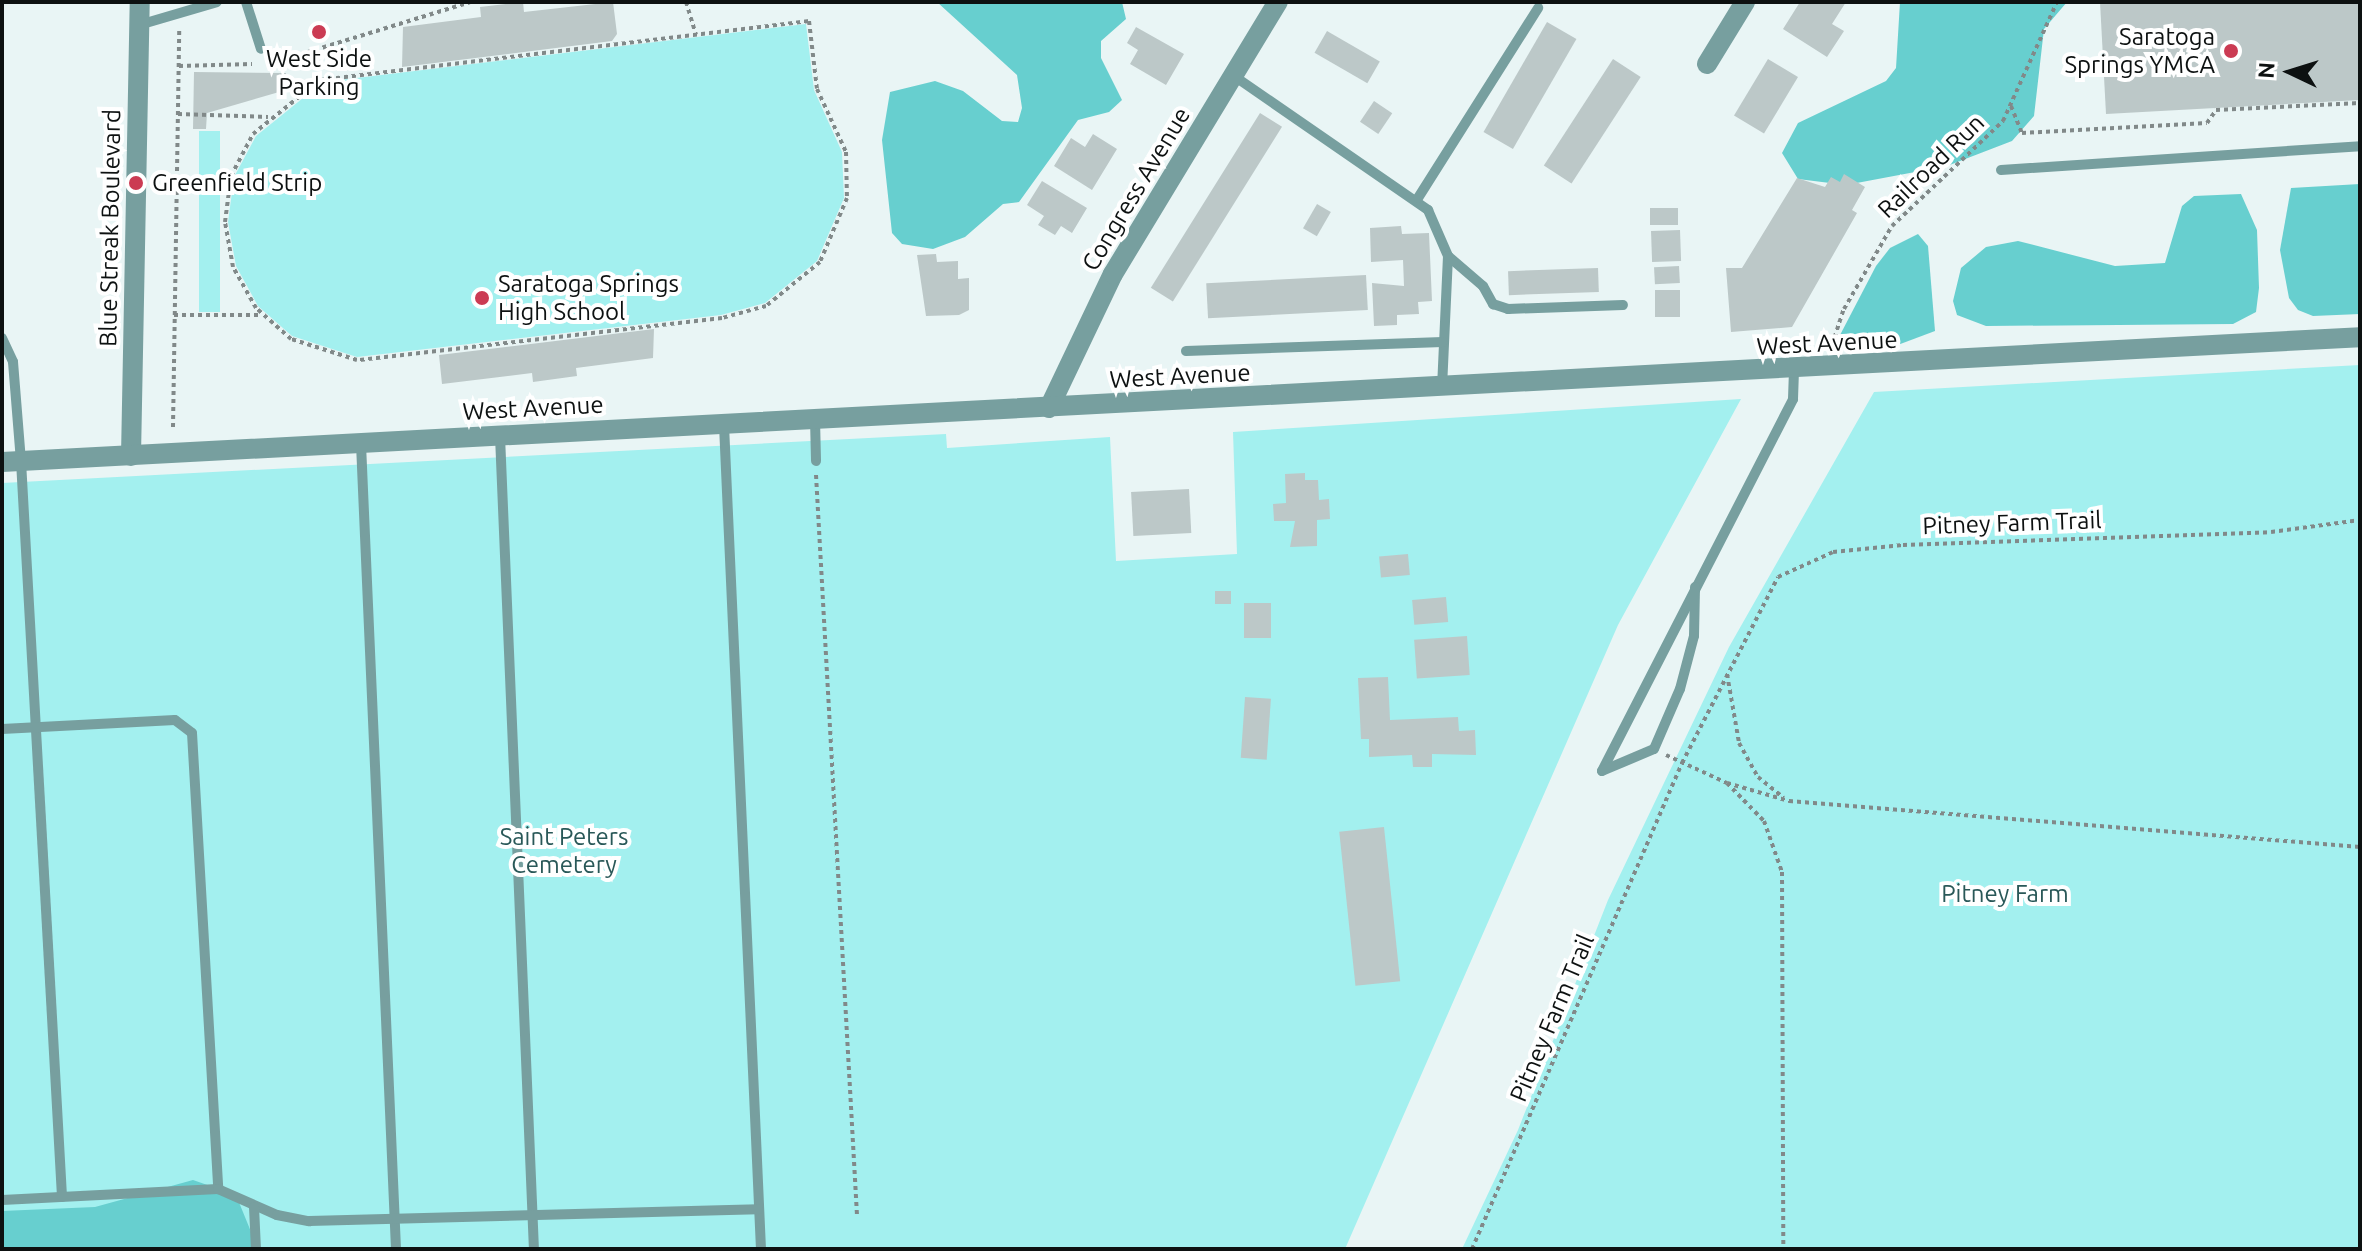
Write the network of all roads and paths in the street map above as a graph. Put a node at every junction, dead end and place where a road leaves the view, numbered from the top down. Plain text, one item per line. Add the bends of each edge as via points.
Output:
1 (140, 2) edge
2 (217, 2) edge
3 (246, 2) edge
4 (470, 2) edge
5 (686, 2) edge
6 (1278, 2) edge
7 (1745, 2) edge
8 (2057, 2) edge
9 (1538, 8) dead end
10 (139, 25) junction
11 (179, 29) dead end
12 (696, 34) junction
13 (261, 49) dead end
14 (1707, 64) dead end
15 (179, 66) junction
16 (1234, 76) junction
17 (2360, 103) edge
18 (2011, 106) junction
19 (178, 114) junction
20 (268, 117) junction
21 (2360, 146) edge
22 (2001, 170) dead end
23 (1418, 198) junction
24 (1448, 256) junction
25 (1623, 305) dead end
26 (174, 315) junction
27 (262, 315) junction
28 (2360, 337) edge
29 (2, 338) edge
30 (1443, 342) junction
31 (1186, 351) dead end
32 (1831, 355) dead end
33 (1794, 371) junction
34 (1442, 390) junction
35 (1049, 408) junction
36 (2, 411) edge
37 (17, 411) junction
38 (815, 419) junction
39 (724, 425) junction
40 (173, 427) dead end
41 (500, 436) junction
42 (361, 444) junction
43 (131, 456) junction
44 (12, 461) edge
45 (816, 461) joint
46 (2360, 520) edge
47 (1695, 586) junction
48 (1726, 670) junction
49 (36, 727) junction
50 (2, 729) edge
51 (1654, 749) junction
52 (1682, 763) junction
53 (1727, 783) junction
54 (1789, 801) junction
55 (2360, 847) edge
56 (218, 1189) junction
57 (62, 1197) junction
58 (2, 1200) edge
59 (254, 1207) junction
60 (758, 1209) junction
61 (532, 1216) junction
62 (857, 1216) dead end
63 (395, 1220) junction
64 (256, 1249) edge
65 (396, 1249) edge
66 (534, 1249) edge
67 (761, 1249) edge
68 (1472, 1249) edge
69 (1783, 1249) edge

1 - 10 street, Blue Streak Boulevard
2 - 10 lane
3 - 13 lane
4 - 15 path via 282,63
5 - 12 path
6 - 16 street, Congress Avenue
7 - 14 street
8 - 18 path, Railroad Run
9 - 23 lane
10 - 43 street, Blue Streak Boulevard
11 - 15 path
12 - 20 path via 304,82 305,92
12 - 27 path via 809,21 817,89 846,152 847,198 826,253 786,294 722,318 380,360 312,349
15 - 19 path
16 - 23 lane
16 - 35 street, Congress Avenue via 1113,274
17 - 18 path via 2216,110 2207,123 2022,133
18 - 32 path, Railroad Run via 1971,154 1892,226 1844,309
19 - 20 path
19 - 26 path
20 - 27 path via 236,165 225,222 233,267
21 - 22 lane
23 - 24 lane
24 - 25 lane via 1483,286 1493,304 1508,309
24 - 30 lane
26 - 27 path
26 - 40 path
28 - 33 street, West Avenue
29 - 37 lane via 13,362
30 - 31 lane
30 - 34 lane
33 - 34 street, West Avenue
33 - 47 lane via 1793,399
34 - 35 street, West Avenue
35 - 38 street, West Avenue
36 - 37 lane
37 - 44 lane
38 - 39 street, West Avenue
38 - 45 lane
39 - 41 street, West Avenue
39 - 60 lane
41 - 42 street, West Avenue
41 - 61 lane
42 - 43 street, West Avenue
42 - 63 lane
43 - 44 street, West Avenue
44 - 49 lane
45 - 62 path
46 - 48 path, Pitney Farm Trail via 2271,532 1833,552 1778,577
47 - 51 lane via 1694,636 1680,689
47 - 51 lane via 1602,771
48 - 52 path, Pitney Farm Trail
48 - 54 path via 1739,743 1758,777
49 - 50 lane
49 - 56 lane via 175,720 192,733
49 - 57 lane
51 - 52 path
52 - 53 path
52 - 68 path, Pitney Farm Trail
53 - 54 path
53 - 69 path via 1764,821 1782,872
54 - 55 path
56 - 57 lane
56 - 59 lane
57 - 58 lane
59 - 63 lane via 309,1221
59 - 64 lane
60 - 61 lane
60 - 67 lane
61 - 63 lane
61 - 66 lane
63 - 65 lane

